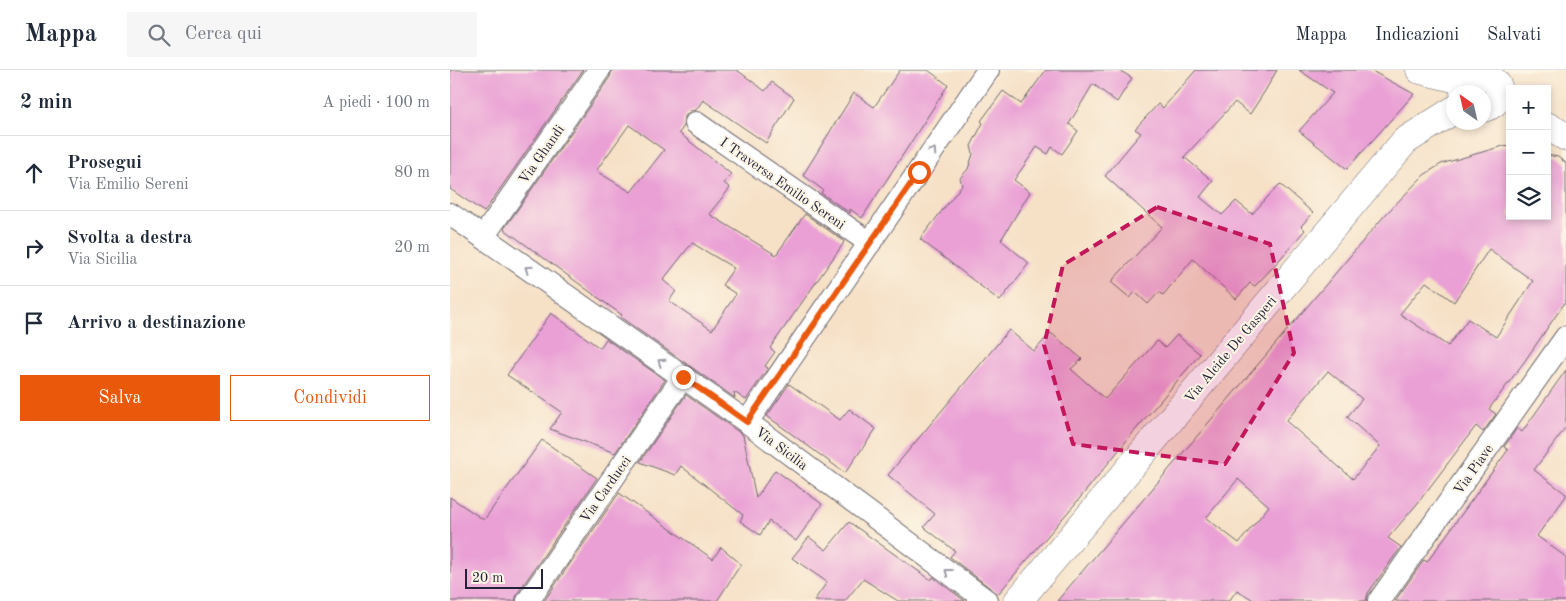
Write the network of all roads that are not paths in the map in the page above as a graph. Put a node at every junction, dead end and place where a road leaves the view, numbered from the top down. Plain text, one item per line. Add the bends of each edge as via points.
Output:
1 (599, 70) edge
2 (1420, 70) edge
3 (978, 74) edge
4 (1476, 79) edge
5 (1497, 103) edge
6 (1446, 115) edge
7 (696, 123) dead end
8 (1551, 128) edge
9 (1566, 137) edge
10 (450, 214) edge
11 (483, 237) junction
12 (870, 243) junction
13 (1566, 337) edge
14 (683, 377) junction
15 (747, 422) junction
16 (528, 601) edge
17 (987, 601) edge
18 (1018, 601) edge
19 (1379, 601) edge

1 - 11 street, Via Ghandi
2 - 4 street
12 -> 3 street
4 - 5 street via 1491,74 1498,82
6 - 18 street, Via Alcide De Gasperi via 1404,141
7 - 12 street, I Traversa Emilio Sereni
8 - 9 street
10 - 11 street, Via Sicilia
14 -> 11 street, Via Sicilia
12 - 15 street
13 - 19 street, Via Piave
14 - 15 street, Via Sicilia
14 - 16 street, Via Carducci
17 -> 15 street, Via Sicilia

